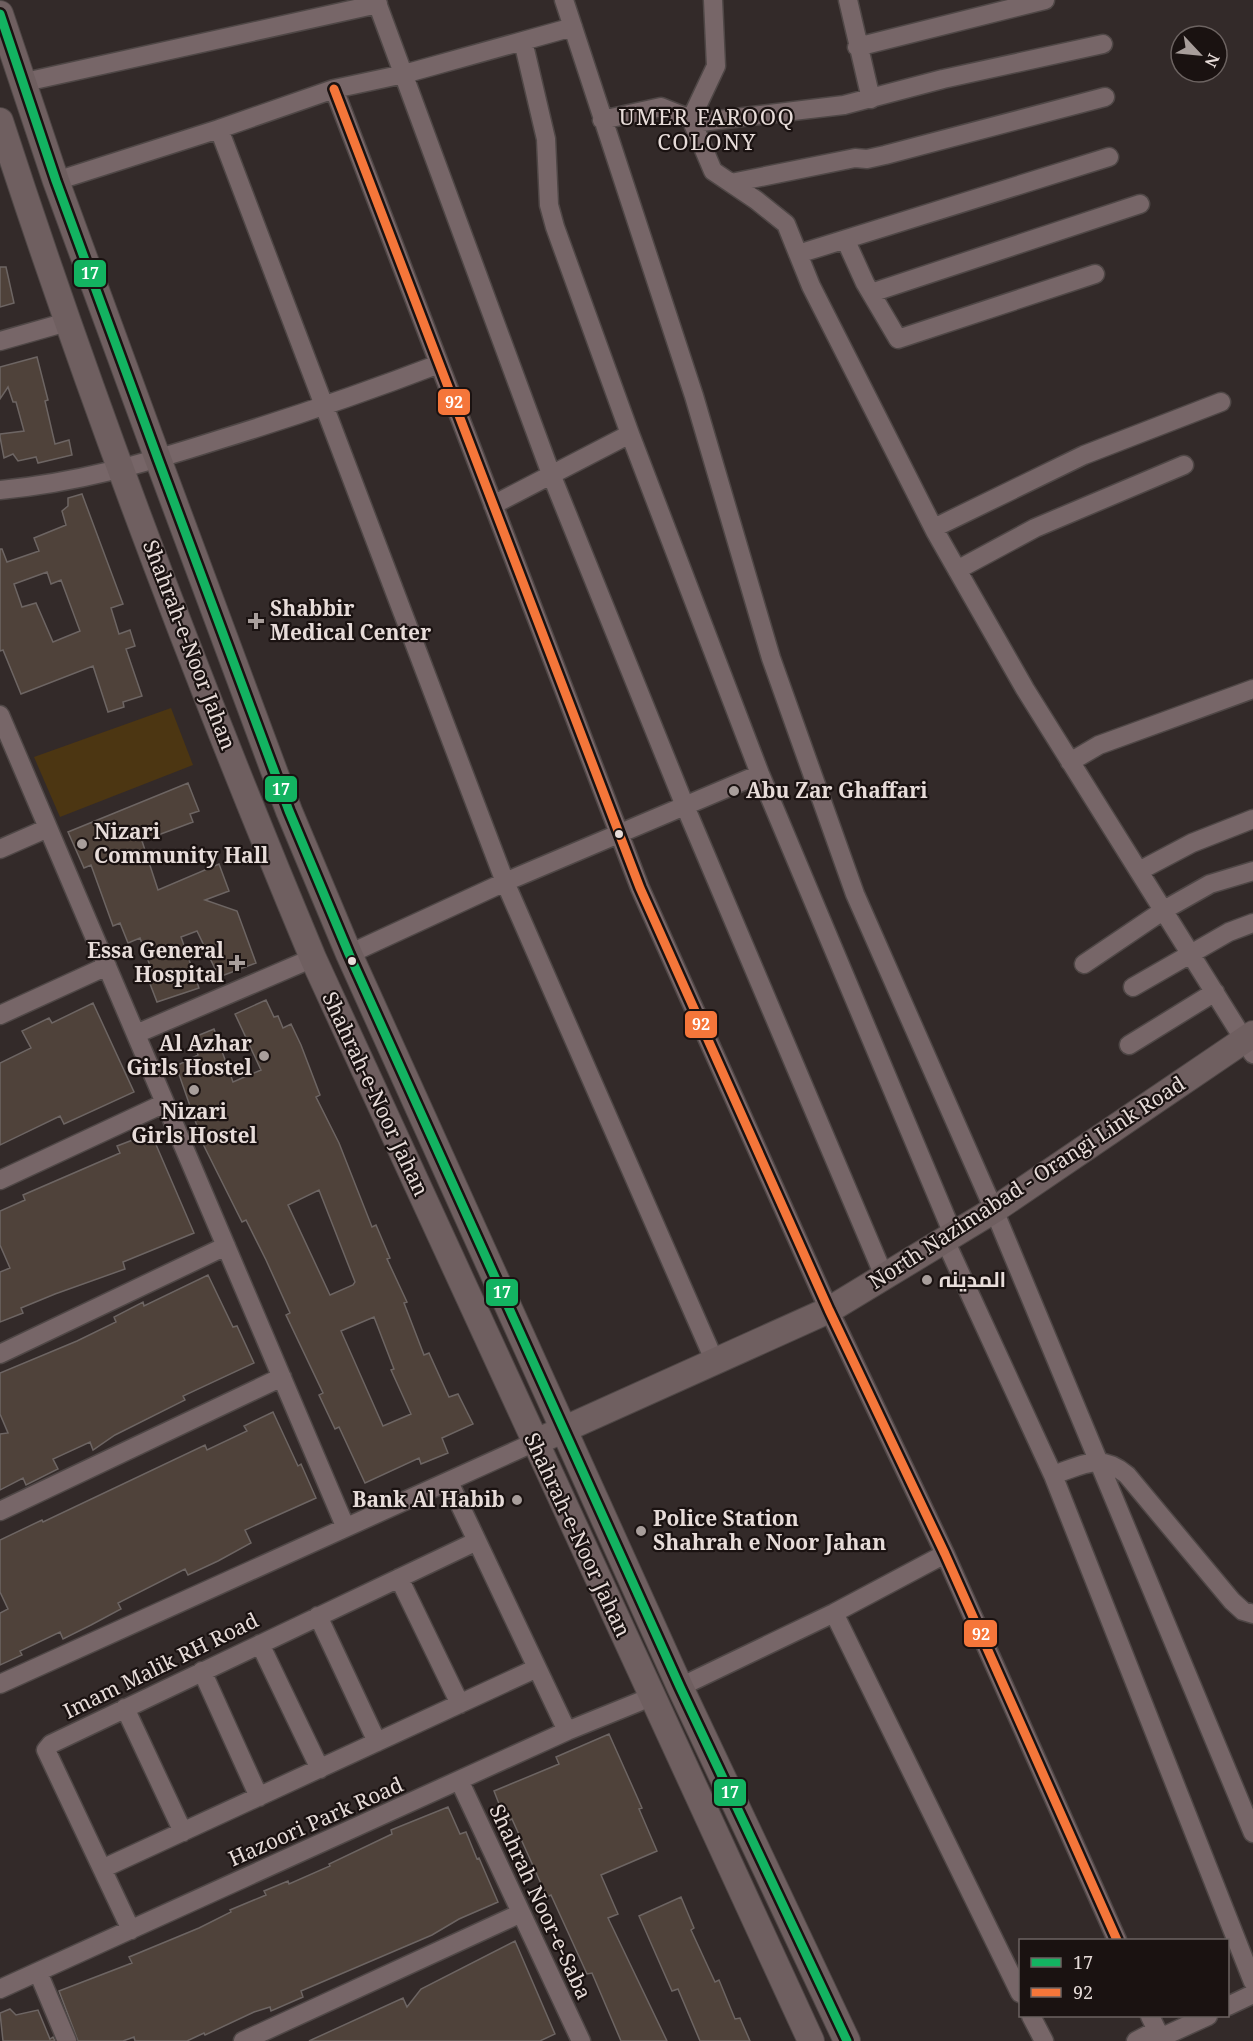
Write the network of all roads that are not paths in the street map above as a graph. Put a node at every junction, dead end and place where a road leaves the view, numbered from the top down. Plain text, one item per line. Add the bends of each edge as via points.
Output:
1 (564, 0) edge
2 (713, 0) edge
3 (849, 0) edge
4 (1045, 0) edge
5 (377, 2) edge
6 (0, 14) edge
7 (573, 27) junction
8 (523, 41) junction
9 (1103, 44) dead end
10 (857, 48) junction
11 (404, 74) junction
12 (25, 82) junction
13 (334, 88) junction
14 (1105, 97) dead end
15 (871, 99) junction
16 (602, 120) junction
17 (0, 121) edge
18 (692, 121) junction
19 (219, 129) junction
20 (1109, 157) dead end
21 (56, 181) junction
22 (731, 183) junction
23 (11, 190) edge
24 (1140, 204) dead end
25 (70, 218) junction
26 (846, 241) junction
27 (798, 254) junction
28 (1095, 274) dead end
29 (871, 293) junction
30 (67, 322) junction
31 (0, 341) edge
32 (439, 364) junction
33 (1221, 402) dead end
34 (327, 406) junction
35 (630, 434) junction
36 (158, 459) junction
37 (1184, 465) dead end
38 (122, 470) junction
39 (551, 474) junction
40 (0, 490) edge
41 (493, 505) junction
42 (934, 528) junction
43 (957, 570) junction
44 (1253, 689) edge
45 (0, 715) edge
46 (1070, 762) junction
47 (760, 774) junction
48 (685, 806) junction
49 (290, 811) junction
50 (1253, 819) edge
51 (256, 822) junction
52 (48, 828) junction
53 (620, 835) junction
54 (0, 849) edge
55 (1139, 871) junction
56 (1253, 871) edge
57 (505, 882) junction
58 (1164, 910) junction
59 (1253, 923) edge
60 (349, 954) junction
61 (1192, 956) junction
62 (313, 958) junction
63 (1084, 964) dead end
64 (107, 966) junction
65 (1133, 987) dead end
66 (1215, 992) junction
67 (0, 1015) edge
68 (136, 1034) junction
69 (1250, 1043) edge
70 (1129, 1045) dead end
71 (165, 1103) junction
72 (0, 1180) edge
73 (994, 1210) junction
74 (949, 1236) junction
75 (226, 1246) junction
76 (884, 1276) junction
77 (829, 1310) junction
78 (0, 1354) edge
79 (715, 1362) junction
80 (282, 1377) junction
81 (562, 1430) junction
82 (535, 1442) junction
83 (1098, 1460) junction
84 (1053, 1475) junction
85 (449, 1482) junction
86 (0, 1511) edge
87 (345, 1526) junction
88 (477, 1541) junction
89 (945, 1554) junction
90 (399, 1578) junction
91 (834, 1613) junction
92 (1253, 1614) edge
93 (318, 1616) junction
94 (260, 1644) junction
95 (537, 1668) junction
96 (202, 1671) junction
97 (0, 1684) edge
98 (680, 1687) junction
99 (651, 1696) junction
100 (460, 1704) junction
101 (126, 1708) junction
102 (567, 1731) junction
103 (377, 1742) junction
104 (320, 1769) junction
105 (460, 1782) junction
106 (259, 1797) junction
107 (183, 1832) junction
108 (1253, 1833) edge
109 (104, 1868) junction
110 (782, 1901) junction
111 (519, 1914) junction
112 (753, 1915) junction
113 (130, 1930) junction
114 (1116, 1939) edge
115 (38, 1972) junction
116 (1253, 1982) edge
117 (0, 1989) edge
118 (1019, 1991) edge
119 (1253, 1994) edge
120 (1229, 2005) edge
121 (1032, 2017) edge
122 (1205, 2017) edge
123 (1157, 2031) edge
124 (67, 2041) edge
125 (243, 2041) edge
126 (581, 2041) edge
127 (811, 2041) edge
128 (847, 2041) edge
129 (1044, 2041) edge
130 (1136, 2041) edge

1 - 7 street
2 - 18 street via 716,66
3 - 10 street
4 - 10 street
5 - 11 street
5 - 12 street
6 - 12 main road, Shahrah-e-Noor Jahan
7 - 8 street
7 - 16 street
8 - 11 street
8 - 35 street via 546,139 549,206
9 - 15 street
10 - 15 street
11 - 13 street
11 - 39 street
12 - 21 main road, Shahrah-e-Noor Jahan
13 - 19 street
13 - 32 street
14 - 22 street via 876,157
15 - 18 street
16 - 18 street via 661,107
16 - 73 street via 694,396 771,658 851,883
17 - 23 main road, Shahrah-e-Noor Jahan
18 - 22 street via 713,171
19 - 21 street
19 - 34 street
20 - 26 street
21 - 25 main road, Shahrah-e-Noor Jahan
22 - 27 street via 786,224
23 - 25 main road
23 - 30 main road, Shahrah-e-Noor Jahan
24 - 29 street
25 - 36 main road, Shahrah-e-Noor Jahan
26 - 27 street
26 - 29 street
27 - 42 street
28 - 29 street via 898,339
30 - 31 street
30 - 38 main road, Shahrah-e-Noor Jahan
32 - 34 street
32 - 41 street
33 - 42 street via 1084,455
34 - 36 street
34 - 57 street
35 - 39 street
35 - 47 street
36 - 38 street
36 - 49 main road, Shahrah-e-Noor Jahan
37 - 43 street via 1035,528
38 - 40 street
38 - 51 main road, Shahrah-e-Noor Jahan
39 - 41 street
39 - 48 street
41 - 53 street
42 - 43 street
43 - 46 street
44 - 46 street via 1099,745
45 - 52 street
46 - 55 street
47 - 48 street
47 - 74 street
48 - 53 street
48 - 76 street
49 - 51 main road
49 - 60 main road, Shahrah-e-Noor Jahan
50 - 55 street via 1192,843
51 - 62 main road, Shahrah-e-Noor Jahan
52 - 54 street
52 - 64 street
53 - 57 street
53 - 77 street via 640,888
55 - 58 street
56 - 58 street via 1210,884
57 - 60 street
57 - 79 street
58 - 61 street
58 - 63 street
59 - 61 street via 1229,932
60 - 81 main road, Shahrah-e-Noor Jahan
61 - 65 street
61 - 66 street
62 - 68 street
62 - 82 main road, Shahrah-e-Noor Jahan
64 - 67 street
64 - 68 street
66 - 69 street
66 - 70 street
68 - 71 street
69 - 73 main road, North Nazimabad - Orangi Link Road
71 - 72 street
71 - 75 street
73 - 74 main road, North Nazimabad - Orangi Link Road
73 - 83 street
74 - 76 main road, North Nazimabad - Orangi Link Road
74 - 84 street
75 - 78 street
75 - 80 street
76 - 77 main road, North Nazimabad - Orangi Link Road
77 - 79 main road, North Nazimabad - Orangi Link Road
77 - 89 street
79 - 81 main road, North Nazimabad - Orangi Link Road
80 - 86 street
80 - 87 street
81 - 82 main road, North Nazimabad - Orangi Link Road
81 - 98 main road, Shahrah-e-Noor Jahan
82 - 85 street
82 - 99 main road, Shahrah-e-Noor Jahan
83 - 84 street
83 - 92 street via 1118,1466 1232,1601
83 - 108 street
84 - 116 street
85 - 87 street
85 - 88 street
87 - 97 street
88 - 90 street, Imam Malik RH Road
88 - 95 street
89 - 91 street
89 - 114 street
90 - 93 street, Imam Malik RH Road
90 - 100 street
91 - 98 street
91 - 118 street
93 - 94 street, Imam Malik RH Road
93 - 103 street
94 - 96 street, Imam Malik RH Road
94 - 104 street
95 - 100 street
95 - 102 street
96 - 101 street, Imam Malik RH Road
96 - 106 street
98 - 110 main road, Shahrah-e-Noor Jahan
99 - 102 street, Hazoori Park Road
99 - 112 main road, Shahrah-e-Noor Jahan
100 - 103 street
101 - 107 street
101 - 109 street, Imam Malik RH Road via 46,1750
102 - 105 street, Hazoori Park Road
103 - 104 street
104 - 106 street
105 - 111 street, Shahrah Noor-e-Saba
105 - 113 street, Hazoori Park Road
106 - 107 street
107 - 109 street
109 - 113 street, Imam Malik RH Road
110 - 112 main road
110 - 128 main road, Shahrah-e-Noor Jahan
111 - 125 street
111 - 126 street, Shahrah Noor-e-Saba
112 - 127 main road, Shahrah-e-Noor Jahan
113 - 115 street, Hazoori Park Road
115 - 117 street, Hazoori Park Road
115 - 124 street
119 - 120 street
121 - 129 street
122 - 123 street
123 - 130 street

